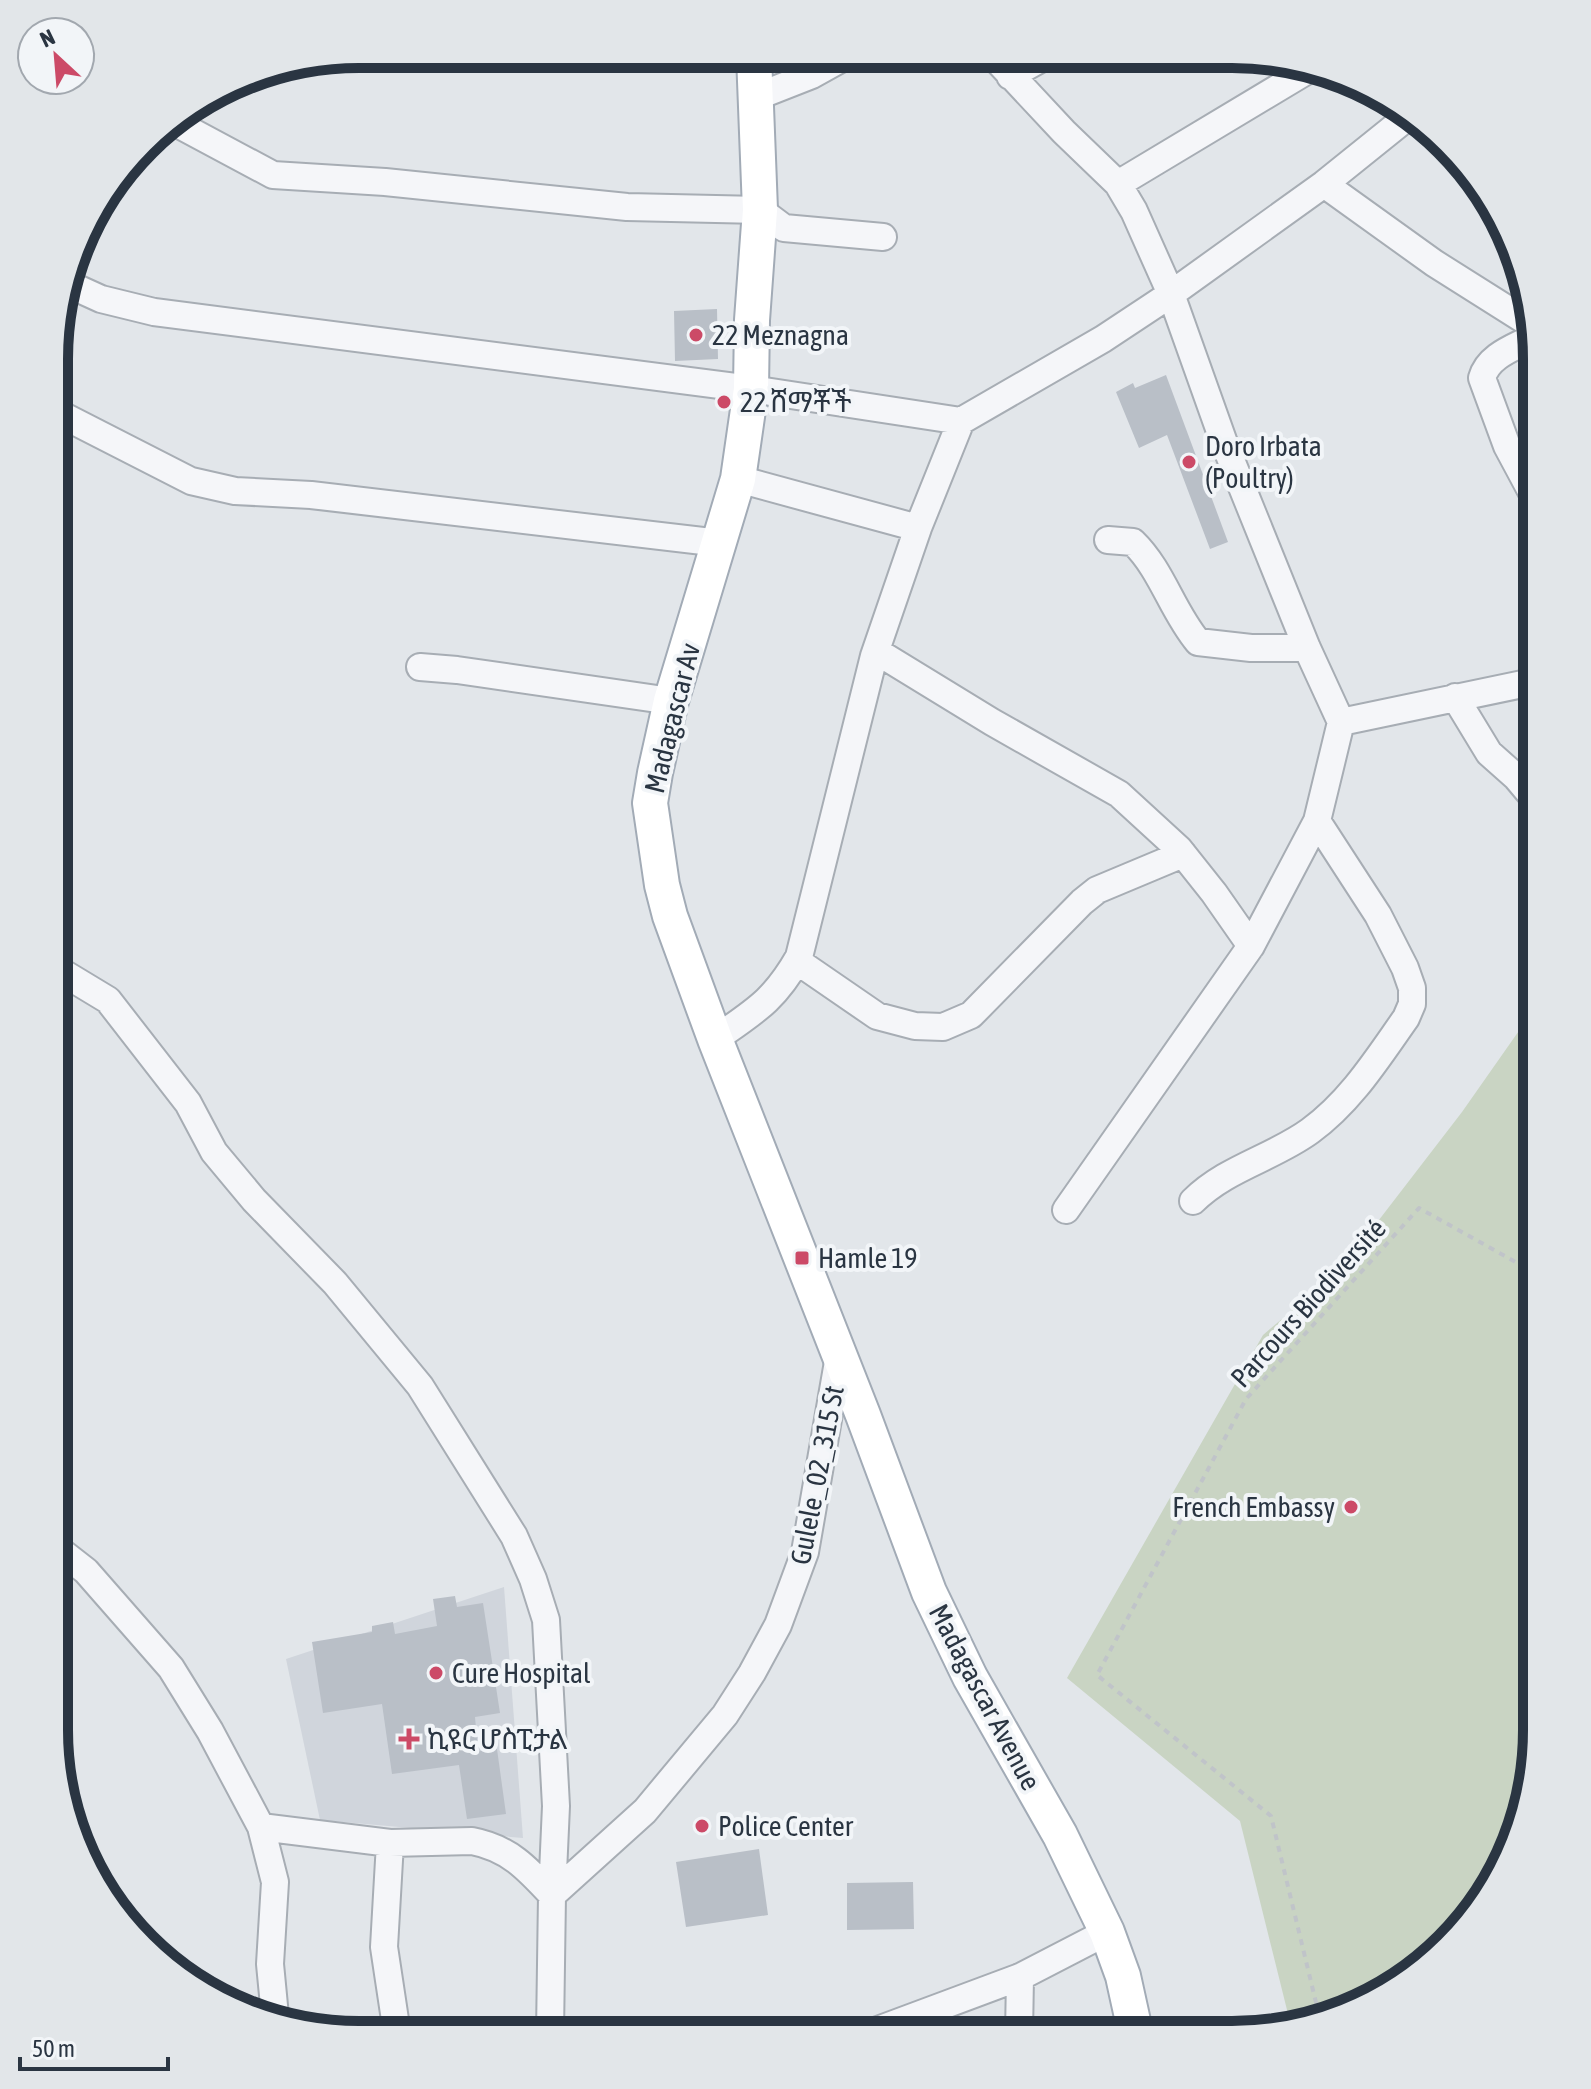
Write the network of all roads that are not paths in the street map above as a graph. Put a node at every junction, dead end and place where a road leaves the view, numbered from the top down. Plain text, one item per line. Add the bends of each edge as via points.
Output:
1 (755, 68) edge
2 (825, 68) edge
3 (1003, 68) edge
4 (1024, 68) edge
5 (1010, 76) junction
6 (1298, 76) edge
7 (756, 97) junction
8 (1401, 122) edge
9 (187, 124) edge
10 (1118, 184) junction
11 (1324, 184) junction
12 (760, 210) junction
13 (883, 237) dead end
14 (77, 288) edge
15 (1171, 294) junction
16 (1520, 317) edge
17 (1522, 343) edge
18 (751, 389) junction
19 (68, 418) edge
20 (961, 421) junction
21 (1523, 476) edge
22 (738, 479) junction
23 (918, 528) junction
24 (1108, 540) dead end
25 (720, 543) junction
26 (1307, 648) junction
27 (876, 651) junction
28 (420, 667) dead end
29 (1523, 684) edge
30 (1455, 697) junction
31 (671, 701) junction
32 (1341, 722) junction
33 (1523, 788) edge
34 (1317, 821) junction
35 (1183, 854) junction
36 (1251, 946) junction
37 (797, 961) junction
38 (68, 976) edge
39 (715, 1039) junction
40 (1193, 1201) dead end
41 (1066, 1210) dead end
42 (839, 1356) junction
43 (68, 1557) edge
44 (261, 1827) junction
45 (390, 1843) junction
46 (552, 1895) junction
47 (1107, 1932) junction
48 (1020, 1977) junction
49 (274, 2008) edge
50 (395, 2021) edge
51 (550, 2021) edge
52 (902, 2021) edge
53 (1019, 2021) edge
54 (1133, 2021) edge

1 - 7 main road, Madagascar Av
2 - 7 street
3 - 5 street
4 - 5 street
5 - 10 street
6 - 10 street
7 - 12 main road, Madagascar Av
8 - 11 street
9 - 12 street via 273,175 627,207
10 - 15 street
11 - 15 street
11 - 16 street
12 - 13 street via 784,228
12 - 18 main road, Madagascar Av
14 - 18 street via 154,312
15 - 20 street
15 - 26 street
17 - 21 street via 1492,360 1482,378
18 - 20 street
18 - 22 main road, Madagascar Av
19 - 25 street via 191,481 235,491 311,495
20 - 23 street
22 - 23 street
22 - 25 main road, Madagascar Av
23 - 27 street
24 - 26 street via 1133,542 1150,559 1198,642
25 - 31 main road, Madagascar Av
26 - 32 street
27 - 35 street via 1119,794
27 - 37 street
28 - 31 street
29 - 30 street
30 - 32 street
30 - 33 street via 1489,753
31 - 39 main road, Madagascar Av via 650,803 670,916
32 - 34 street
34 - 36 street
34 - 40 street via 1378,915 1405,968 1412,1004 1350,1097 1309,1133 1249,1162
35 - 36 street
35 - 37 street via 1097,890 971,1015 943,1027 877,1016
36 - 41 street
37 - 39 street via 765,1004
38 - 46 street via 108,1000 188,1103 214,1152 335,1283 420,1386 514,1536 546,1620 556,1806
39 - 42 main road, Madagascar Av
42 - 46 street, Gulele_02_315 St via 805,1552 778,1625 725,1715 645,1811
42 - 47 main road, Madagascar Avenue via 929,1592
43 - 44 street via 171,1668
44 - 45 street
44 - 49 street via 275,1882 270,1964
45 - 46 street via 484,1843 519,1860
45 - 50 street via 384,1947
46 - 51 street
47 - 48 street
47 - 54 main road, Madagascar Avenue
48 - 52 street
48 - 53 street

